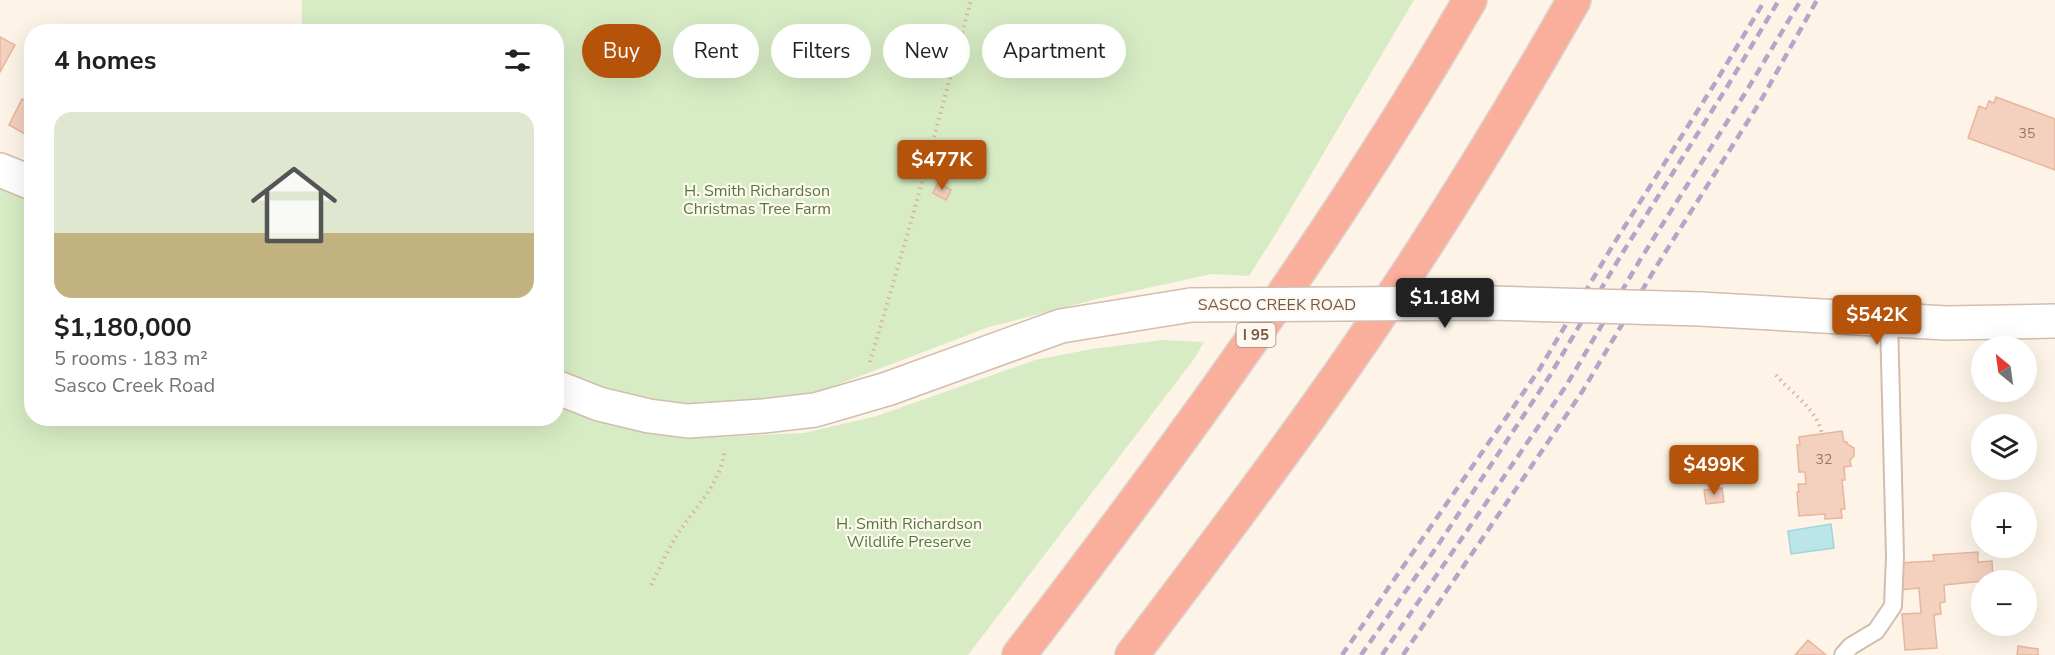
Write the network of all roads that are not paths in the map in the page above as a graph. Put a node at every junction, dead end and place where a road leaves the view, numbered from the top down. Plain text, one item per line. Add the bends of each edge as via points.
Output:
1 (1470, 0) edge
2 (1574, 0) edge
3 (0, 170) edge
4 (24, 180) edge
5 (1889, 321) junction
6 (2055, 321) edge
7 (564, 390) edge
8 (1020, 655) edge
9 (1132, 655) edge
10 (1843, 655) edge

1 - 8 highway, I 95 via 1353,188 1233,368
2 - 9 highway via 1494,136 1374,323 1251,497
3 - 4 street
5 - 6 street, SASCO CREEK ROAD
5 - 7 street, SASCO CREEK ROAD, bridge via 1700,309 1490,303 1191,305 1061,326 887,389 814,410 688,421 600,404
5 - 10 lane via 1893,606 1876,631

